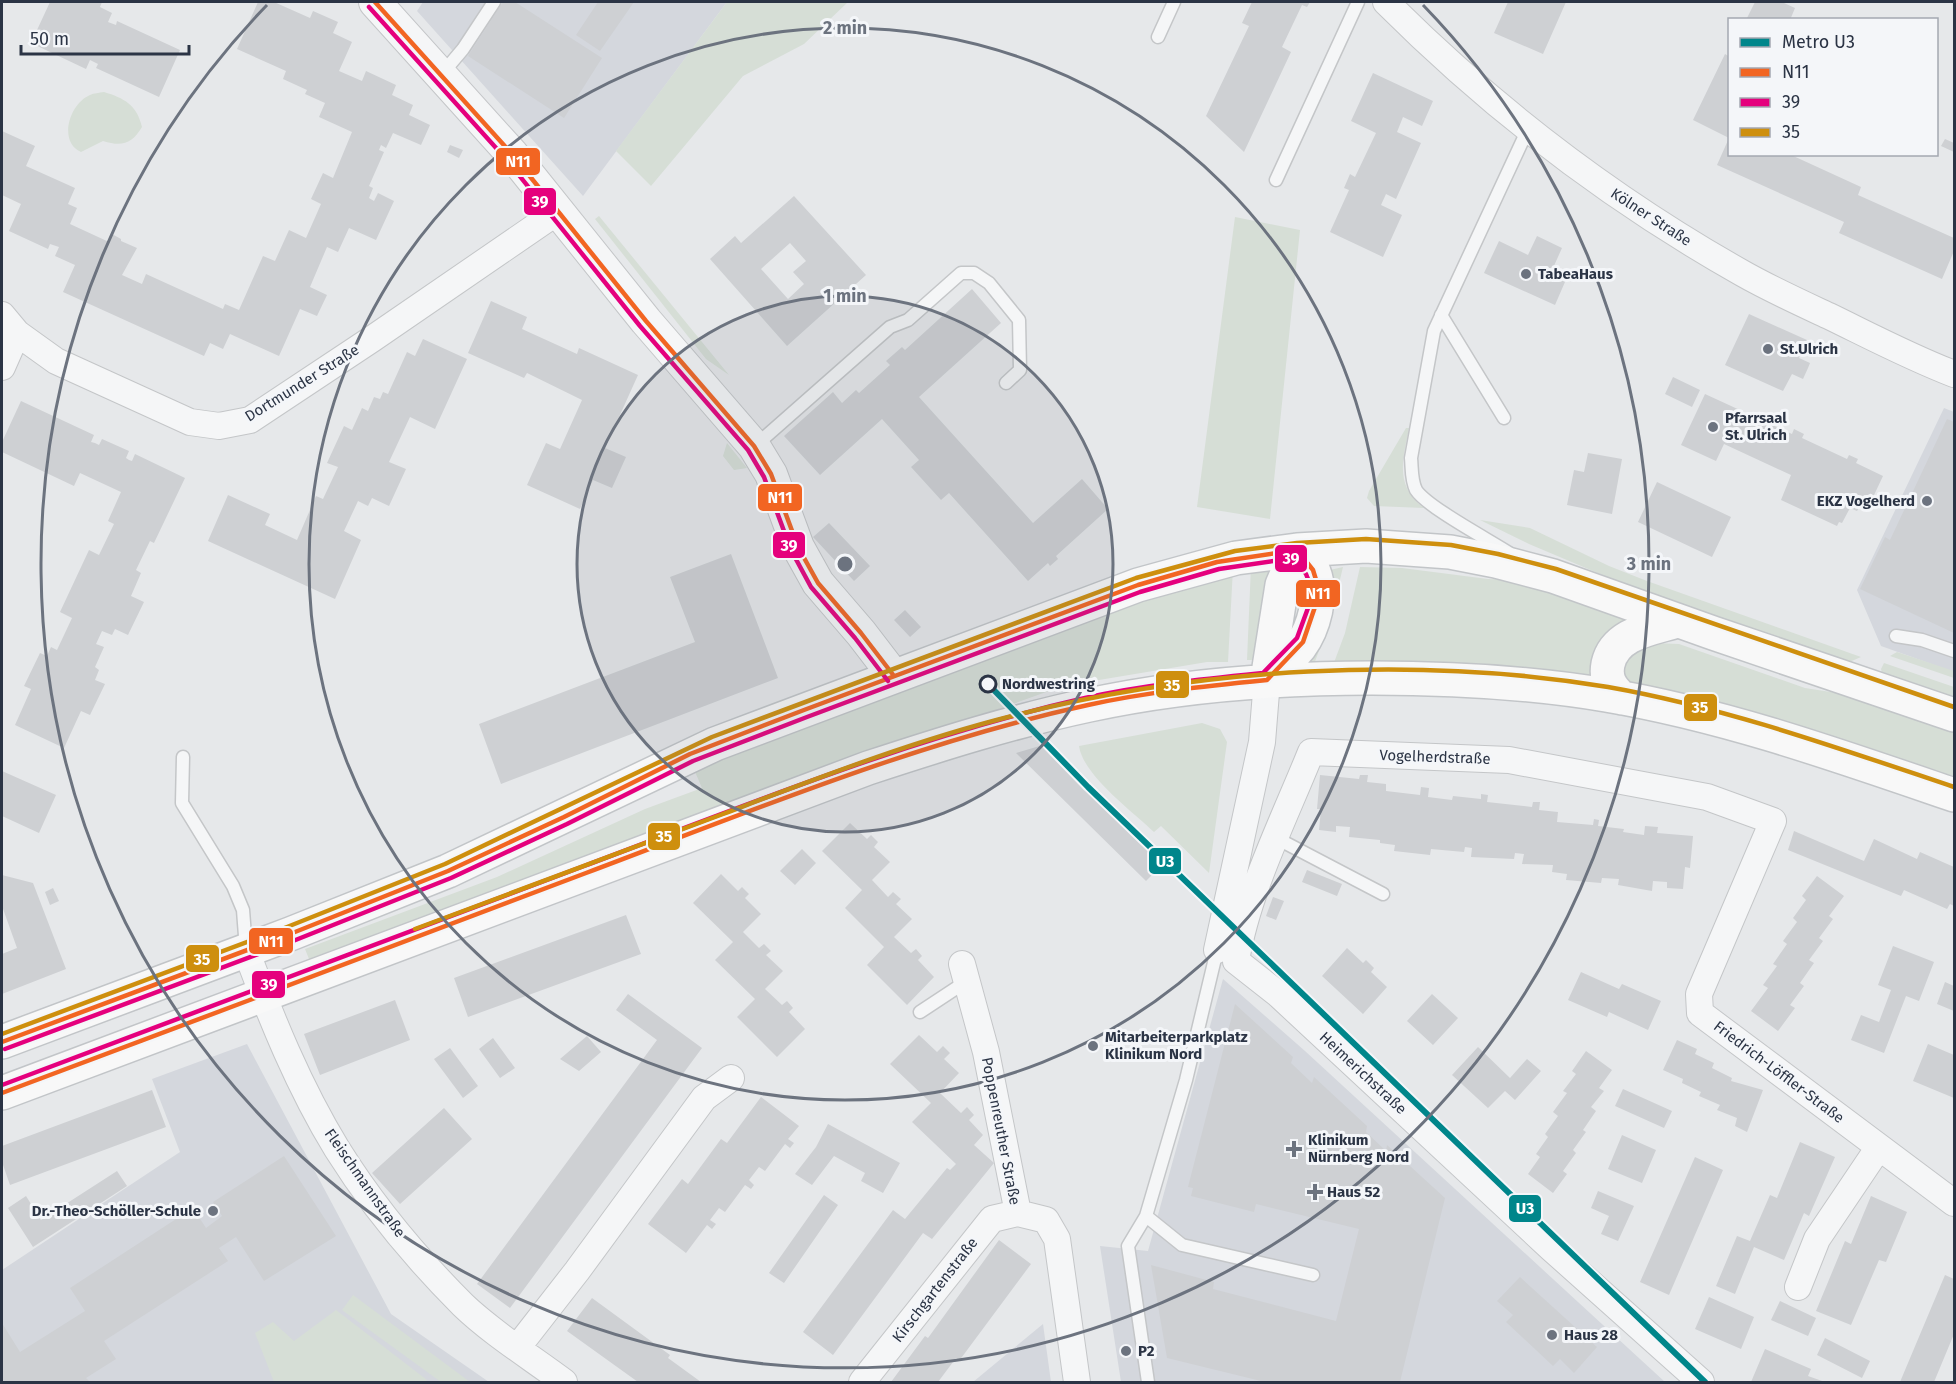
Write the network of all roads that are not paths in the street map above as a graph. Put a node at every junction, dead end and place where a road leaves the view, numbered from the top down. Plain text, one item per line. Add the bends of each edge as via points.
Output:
1 (375, 2) edge
2 (494, 2) edge
3 (1174, 2) edge
4 (1358, 2) edge
5 (1386, 2) edge
6 (1158, 37) dead end
7 (440, 76) junction
8 (1528, 129) junction
9 (1276, 180) dead end
10 (558, 212) junction
11 (1441, 315) junction
12 (9, 324) edge
13 (2, 367) edge
14 (1954, 374) edge
15 (1006, 383) dead end
16 (1504, 418) dead end
17 (754, 446) junction
18 (1298, 550) junction
19 (1537, 571) junction
20 (1677, 621) junction
21 (1896, 636) dead end
22 (1954, 651) edge
23 (894, 676) junction
24 (1267, 681) junction
25 (1622, 698) junction
26 (1954, 715) edge
27 (183, 757) dead end
28 (1954, 795) edge
29 (1773, 821) joint
30 (1276, 838) junction
31 (1383, 894) dead end
32 (246, 950) junction
33 (1227, 955) junction
34 (964, 973) joint
35 (262, 994) junction
36 (920, 1012) dead end
37 (2, 1042) edge
38 (731, 1078) dead end
39 (2, 1093) edge
40 (1879, 1147) junction
41 (1954, 1203) edge
42 (1018, 1213) junction
43 (1146, 1216) junction
44 (1313, 1275) dead end
45 (1798, 1287) dead end
46 (518, 1348) junction
47 (564, 1383) edge
48 (862, 1383) edge
49 (1077, 1383) edge
50 (1148, 1383) edge
51 (1701, 1383) edge

1 - 7 street
2 - 7 lane
3 - 6 lane
4 - 9 lane
5 - 8 street, Kölner Straße via 1454,68
7 - 10 street via 512,154
8 - 11 lane
8 - 14 street, Kölner Straße via 1594,179 1744,274
10 - 12 street, Dortmunder Straße via 250,420 219,426 190,422 56,361
10 - 17 street
11 - 16 lane
11 - 19 lane via 1434,331 1411,458 1416,489 1429,503
12 - 13 street
15 - 17 lane via 1020,370 1019,320 989,283 975,273 961,273 908,320 890,327
17 - 23 street via 771,474 806,563
18 - 19 main road via 1366,546 1421,549
18 - 23 main road via 1217,562 1138,585
18 - 24 main road via 1313,570 1317,583 1316,610 1303,642
19 - 20 main road
20 - 25 main road via 1628,636 1615,648 1607,676
20 - 26 main road
21 - 22 lane
23 - 32 main road via 690,754 448,871
24 - 25 main road via 1489,680
24 - 33 street via 1262,742 1227,914
24 - 35 main road via 1131,697 1020,721 938,745 825,783
25 - 28 main road via 1726,721
27 - 32 lane via 182,803 233,886 243,910
29 - 30 street, Vogelherdstraße via 1707,797 1509,760 1311,752
29 - 40 street, Friedrich-Löffler-Straße via 1699,994 1700,1013
30 - 31 lane
30 - 33 street, Vogelherdstraße via 1240,937
32 - 35 street, Fleischmannstraße
32 - 37 main road
33 - 43 lane
33 - 51 street, Heimerichstraße via 1278,994
34 - 36 lane
34 - 42 street, Poppenreuther Straße via 986,1052
35 - 39 main road
35 - 46 street, Fleischmannstraße via 337,1149 387,1220 465,1306
38 - 46 street via 704,1098
40 - 41 street, Friedrich-Löffler-Straße
40 - 45 street via 1817,1239
42 - 48 street, Kirschgartenstraße via 992,1219
42 - 49 street, Poppenreuther Straße via 1046,1220 1057,1239
43 - 44 lane via 1182,1245
43 - 50 lane via 1128,1246
46 - 47 street, Fleischmannstraße

